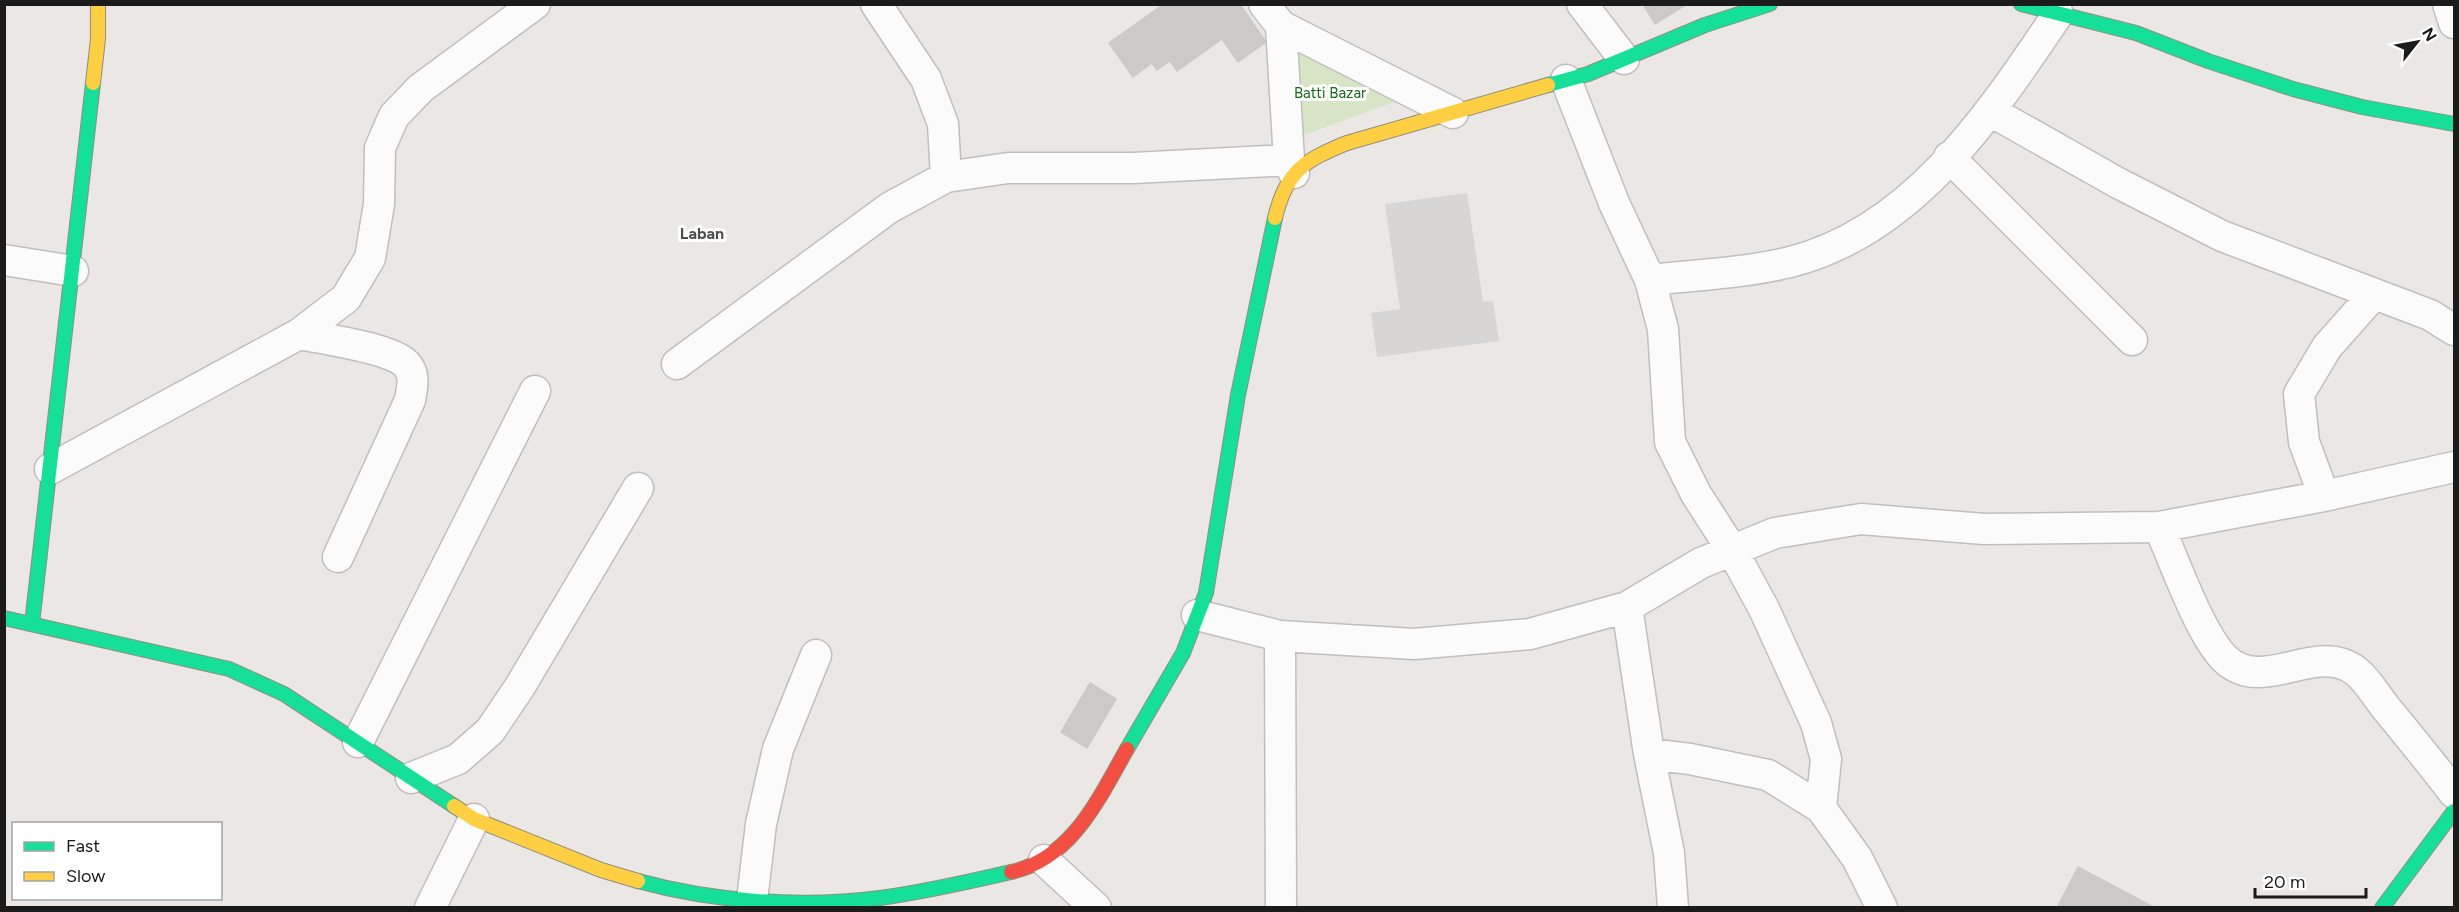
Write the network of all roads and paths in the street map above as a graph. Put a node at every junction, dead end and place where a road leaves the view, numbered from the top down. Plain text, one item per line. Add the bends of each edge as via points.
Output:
1 (98, 4) edge
2 (535, 4) edge
3 (876, 4) edge
4 (1582, 4) edge
5 (1770, 4) edge
6 (2021, 4) edge
7 (2448, 4) edge
8 (2058, 14) junction
9 (1273, 15) edge
10 (2454, 23) edge
11 (1624, 59) junction
12 (1566, 80) junction
13 (1992, 112) junction
14 (1453, 114) junction
15 (2454, 124) edge
16 (1949, 157) junction
17 (1292, 166) junction
18 (946, 177) junction
19 (4, 260) edge
20 (73, 272) junction
21 (1650, 280) junction
22 (2374, 294) junction
23 (2454, 330) edge
24 (299, 334) junction
25 (2132, 340) dead end
26 (677, 364) dead end
27 (535, 391) dead end
28 (2454, 467) edge
29 (50, 469) junction
30 (638, 488) dead end
31 (2324, 496) junction
32 (2159, 527) junction
33 (1732, 550) junction
34 (338, 557) dead end
35 (1627, 607) junction
36 (1197, 615) junction
37 (4, 618) edge
38 (32, 624) junction
39 (1280, 636) junction
40 (816, 655) dead end
41 (358, 742) junction
42 (1650, 754) junction
43 (411, 778) junction
44 (2454, 793) edge
45 (1821, 808) junction
46 (2454, 811) edge
47 (474, 819) junction
48 (1044, 860) junction
49 (752, 900) junction
50 (903, 901) edge
51 (430, 908) edge
52 (1096, 908) edge
53 (1281, 908) edge
54 (1672, 908) edge
55 (1881, 908) edge
56 (2382, 908) edge

1 - 20 street via 98,39
2 - 24 street via 421,88 394,116 380,148 379,204 370,258 346,298
3 - 18 street via 926,79 943,123
4 - 11 street
5 - 11 street via 1705,25
6 - 8 street
7 - 10 street
8 - 13 street
8 - 15 street via 2136,33 2293,88 2362,107
9 - 14 street
9 - 17 street
11 - 12 street
12 - 14 street
12 - 21 street via 1614,203
13 - 16 street
13 - 22 street via 2222,237
14 - 17 street via 1347,143
16 - 21 street via 1902,207 1843,243 1790,262
16 - 25 street
17 - 18 street via 1008,168
17 - 36 street via 1276,214 1238,395 1206,593
18 - 26 street via 890,208
19 - 20 street
20 - 29 street
21 - 33 street via 1663,329 1670,442 1696,494
22 - 23 street via 2430,315
22 - 31 street via 2327,347 2299,394 2304,442
24 - 29 street
24 - 34 street via 390,354 408,365 414,382 410,400
27 - 41 street
28 - 31 street
29 - 38 street
30 - 43 street via 490,731 458,759
31 - 32 street
32 - 33 street via 1984,529 1861,519 1775,532
32 - 44 street via 2207,634 2225,658 2248,673 2333,660 2357,672
33 - 35 street via 1701,563
33 - 45 street via 1816,723 1826,759
35 - 39 street via 1518,635 1414,644
35 - 42 street
36 - 39 street
36 - 48 street via 1183,653 1112,780 1064,846
37 - 38 street
38 - 41 street via 229,669 284,694
39 - 53 street
40 - 49 street via 778,749 761,824
41 - 43 street
42 - 45 street via 1768,775
42 - 54 street via 1669,853
43 - 47 street
45 - 55 street via 1857,858
46 - 56 street
47 - 49 street via 601,870 664,888
47 - 51 street
48 - 50 street via 1021,870
48 - 52 street
49 - 50 street

